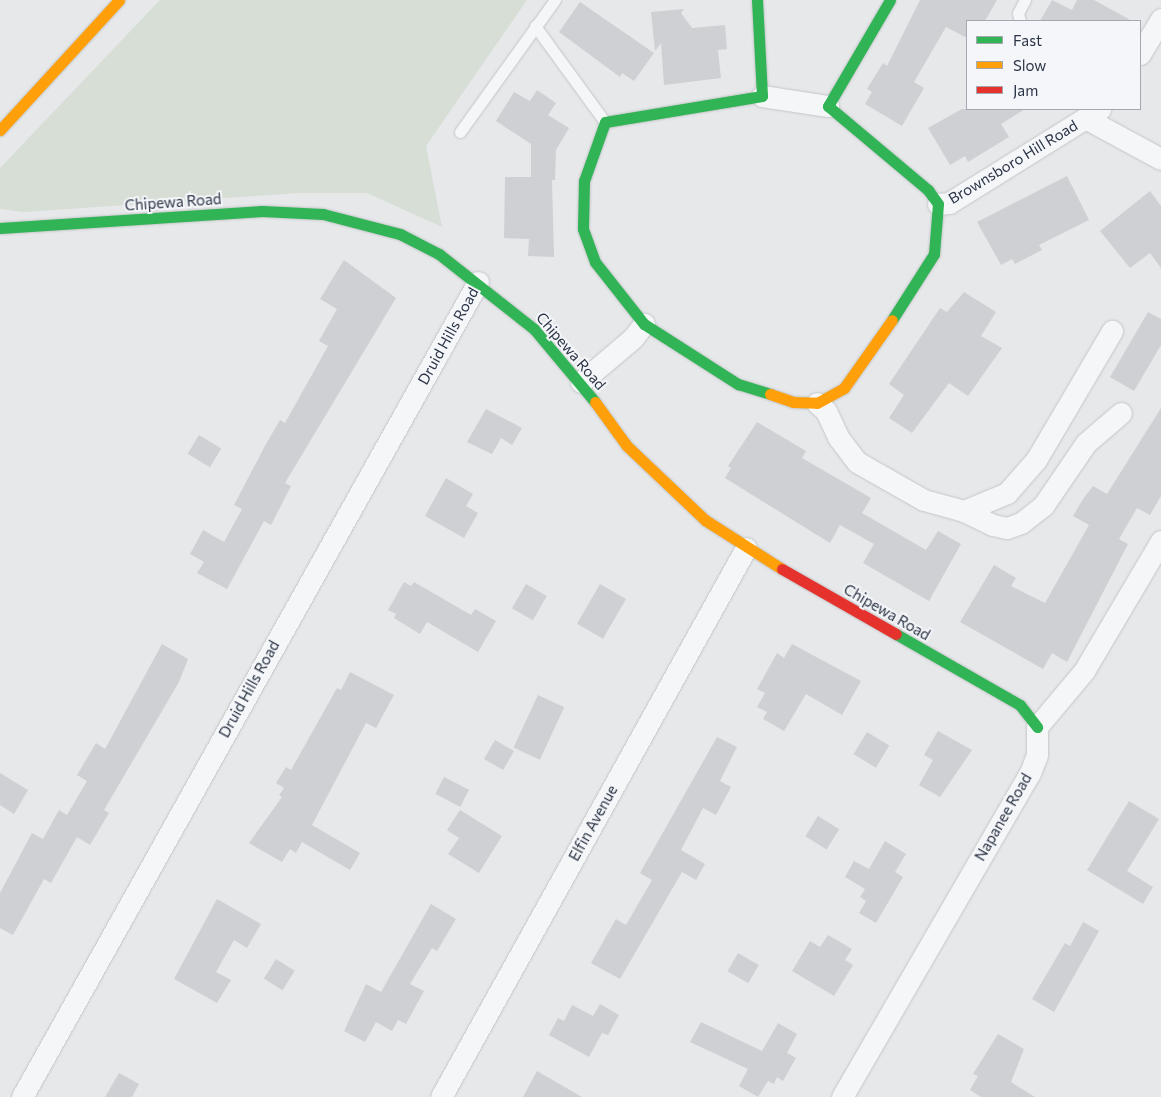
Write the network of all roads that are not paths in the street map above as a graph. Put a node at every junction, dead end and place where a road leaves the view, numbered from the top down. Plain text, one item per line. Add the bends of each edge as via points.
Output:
1 (120, 0) edge
2 (555, 0) edge
3 (757, 0) edge
4 (890, 0) edge
5 (1025, 0) edge
6 (1161, 19) edge
7 (1020, 20) edge
8 (535, 26) junction
9 (1141, 52) edge
10 (762, 96) junction
11 (828, 106) junction
12 (1088, 112) edge
13 (605, 122) junction
14 (0, 130) edge
15 (460, 132) dead end
16 (1161, 159) edge
17 (938, 204) junction
18 (0, 228) edge
19 (478, 282) junction
20 (644, 324) junction
21 (1112, 330) dead end
22 (581, 382) junction
23 (817, 403) junction
24 (1121, 413) dead end
25 (964, 511) junction
26 (1161, 541) edge
27 (746, 548) junction
28 (1037, 727) junction
29 (22, 1097) edge
30 (441, 1097) edge
31 (842, 1097) edge

1 - 14 street
2 - 8 lane
3 - 10 street
4 - 11 street
5 - 7 lane via 1018,13
6 - 9 street
8 - 13 lane
8 - 15 lane
10 - 11 street
10 - 13 street
11 - 17 street, Brownsboro Hill Road
12 - 16 street, Brownsboro Hill Road
12 - 17 street, Brownsboro Hill Road via 950,203
13 - 20 street via 584,181 583,229 595,262
17 - 23 street, Brownsboro Hill Road via 934,254 877,345 844,388
18 - 19 street, Chipewa Road via 262,211 323,214 400,234 439,254
19 - 22 street, Chipewa Road via 534,328
19 - 29 street, Druid Hills Road
20 - 22 street via 633,338
20 - 23 street via 738,384 793,402
21 - 25 street via 1036,460 1007,493
22 - 27 street, Chipewa Road via 627,446 673,492
23 - 25 street via 826,411 838,437 857,462 924,500
24 - 25 street via 1086,443 1042,506 1021,523 1007,528
26 - 28 street via 1084,671
27 - 28 street, Chipewa Road via 1020,706
27 - 30 street, Elfin Avenue
28 - 31 street, Napanee Road via 1037,755 1030,773

